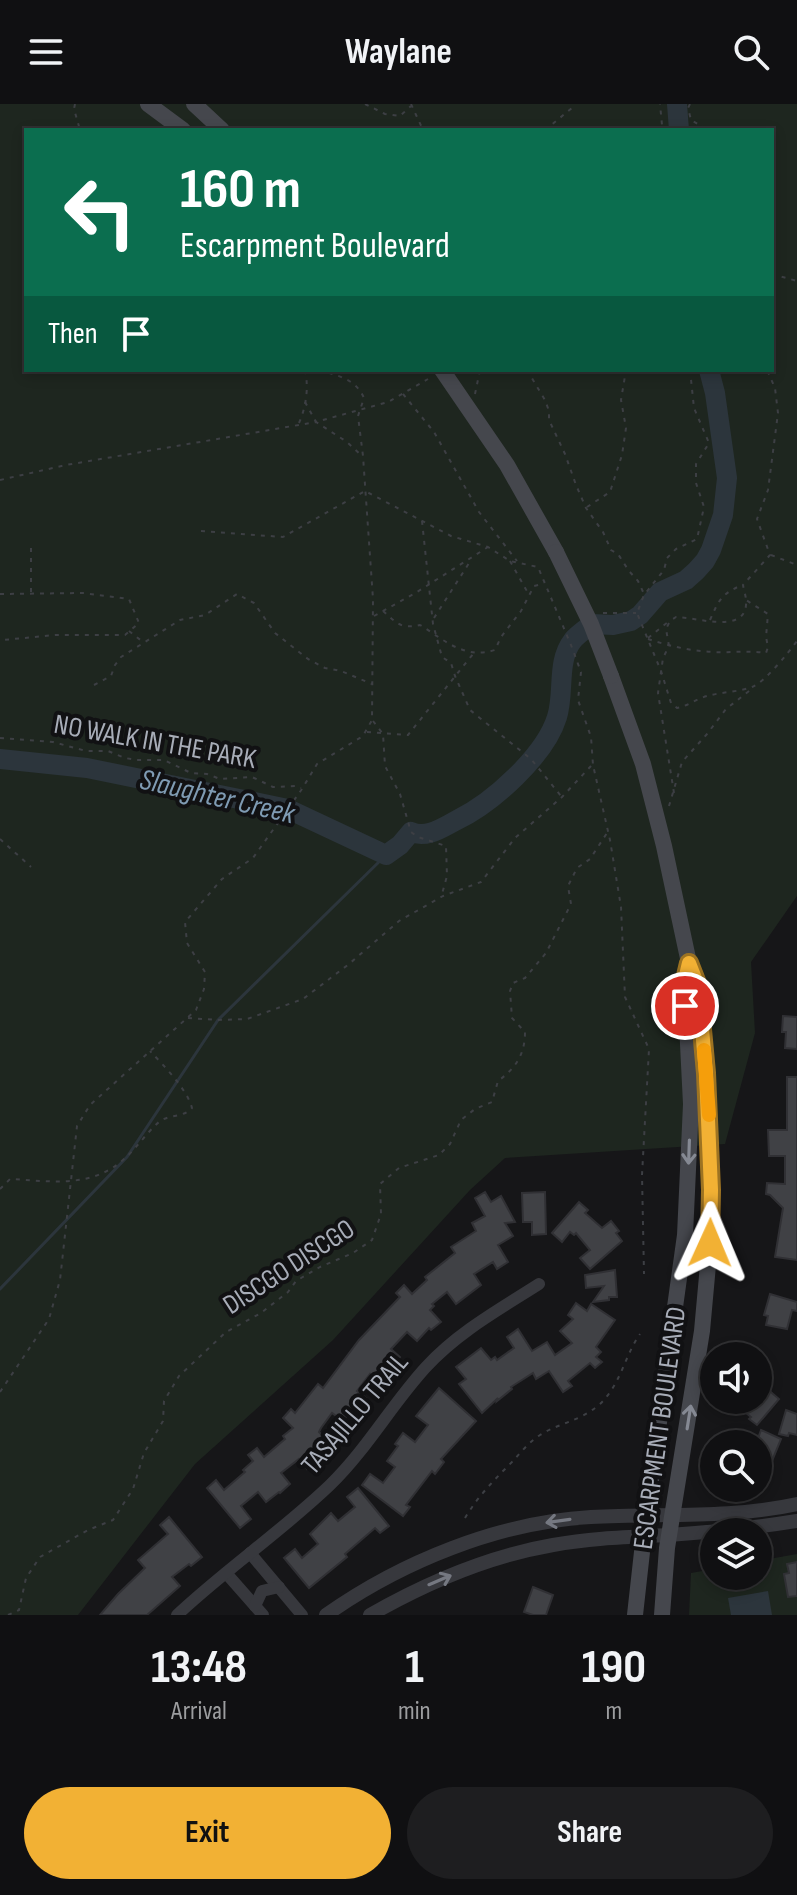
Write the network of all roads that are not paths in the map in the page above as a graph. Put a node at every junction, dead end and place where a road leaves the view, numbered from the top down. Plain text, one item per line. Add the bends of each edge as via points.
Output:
1 (148, 104) edge
2 (194, 104) edge
3 (180, 128) edge
4 (220, 128) edge
5 (435, 374) edge
6 (689, 963) junction
7 (539, 1284) dead end
8 (797, 1504) edge
9 (673, 1515) junction
10 (646, 1516) junction
11 (797, 1521) edge
12 (670, 1535) junction
13 (643, 1536) junction
14 (250, 1553) junction
15 (226, 1573) junction
16 (279, 1587) junction
17 (259, 1611) edge
18 (177, 1615) edge
19 (302, 1615) edge
20 (326, 1615) edge
21 (370, 1615) edge
22 (635, 1615) edge
23 (662, 1615) edge

1 - 3 main road
2 - 4 main road
5 - 6 main road, ESCARPMENT BOULEVARD, bridge via 507,465 591,624 643,764
9 -> 6 main road, ESCARPMENT BOULEVARD via 710,1243 706,1073 698,986
6 -> 10 main road, ESCARPMENT BOULEVARD via 683,988 691,1104 685,1235
7 - 14 street, TASAJILLO TRAIL via 438,1354 329,1486
8 - 9 street
9 - 10 street
9 - 12 main road, ESCARPMENT BOULEVARD
10 - 13 main road, ESCARPMENT BOULEVARD
10 -> 20 street via 573,1519 496,1534 403,1570
11 - 12 street
12 - 13 street
12 - 23 main road, ESCARPMENT BOULEVARD
21 -> 13 street via 483,1563 562,1543
13 - 22 main road, ESCARPMENT BOULEVARD
14 - 15 street, TASAJILLO TRAIL
14 - 16 street
15 - 17 street
15 - 18 street, TASAJILLO TRAIL
16 - 17 street via 262,1591
16 - 19 street

